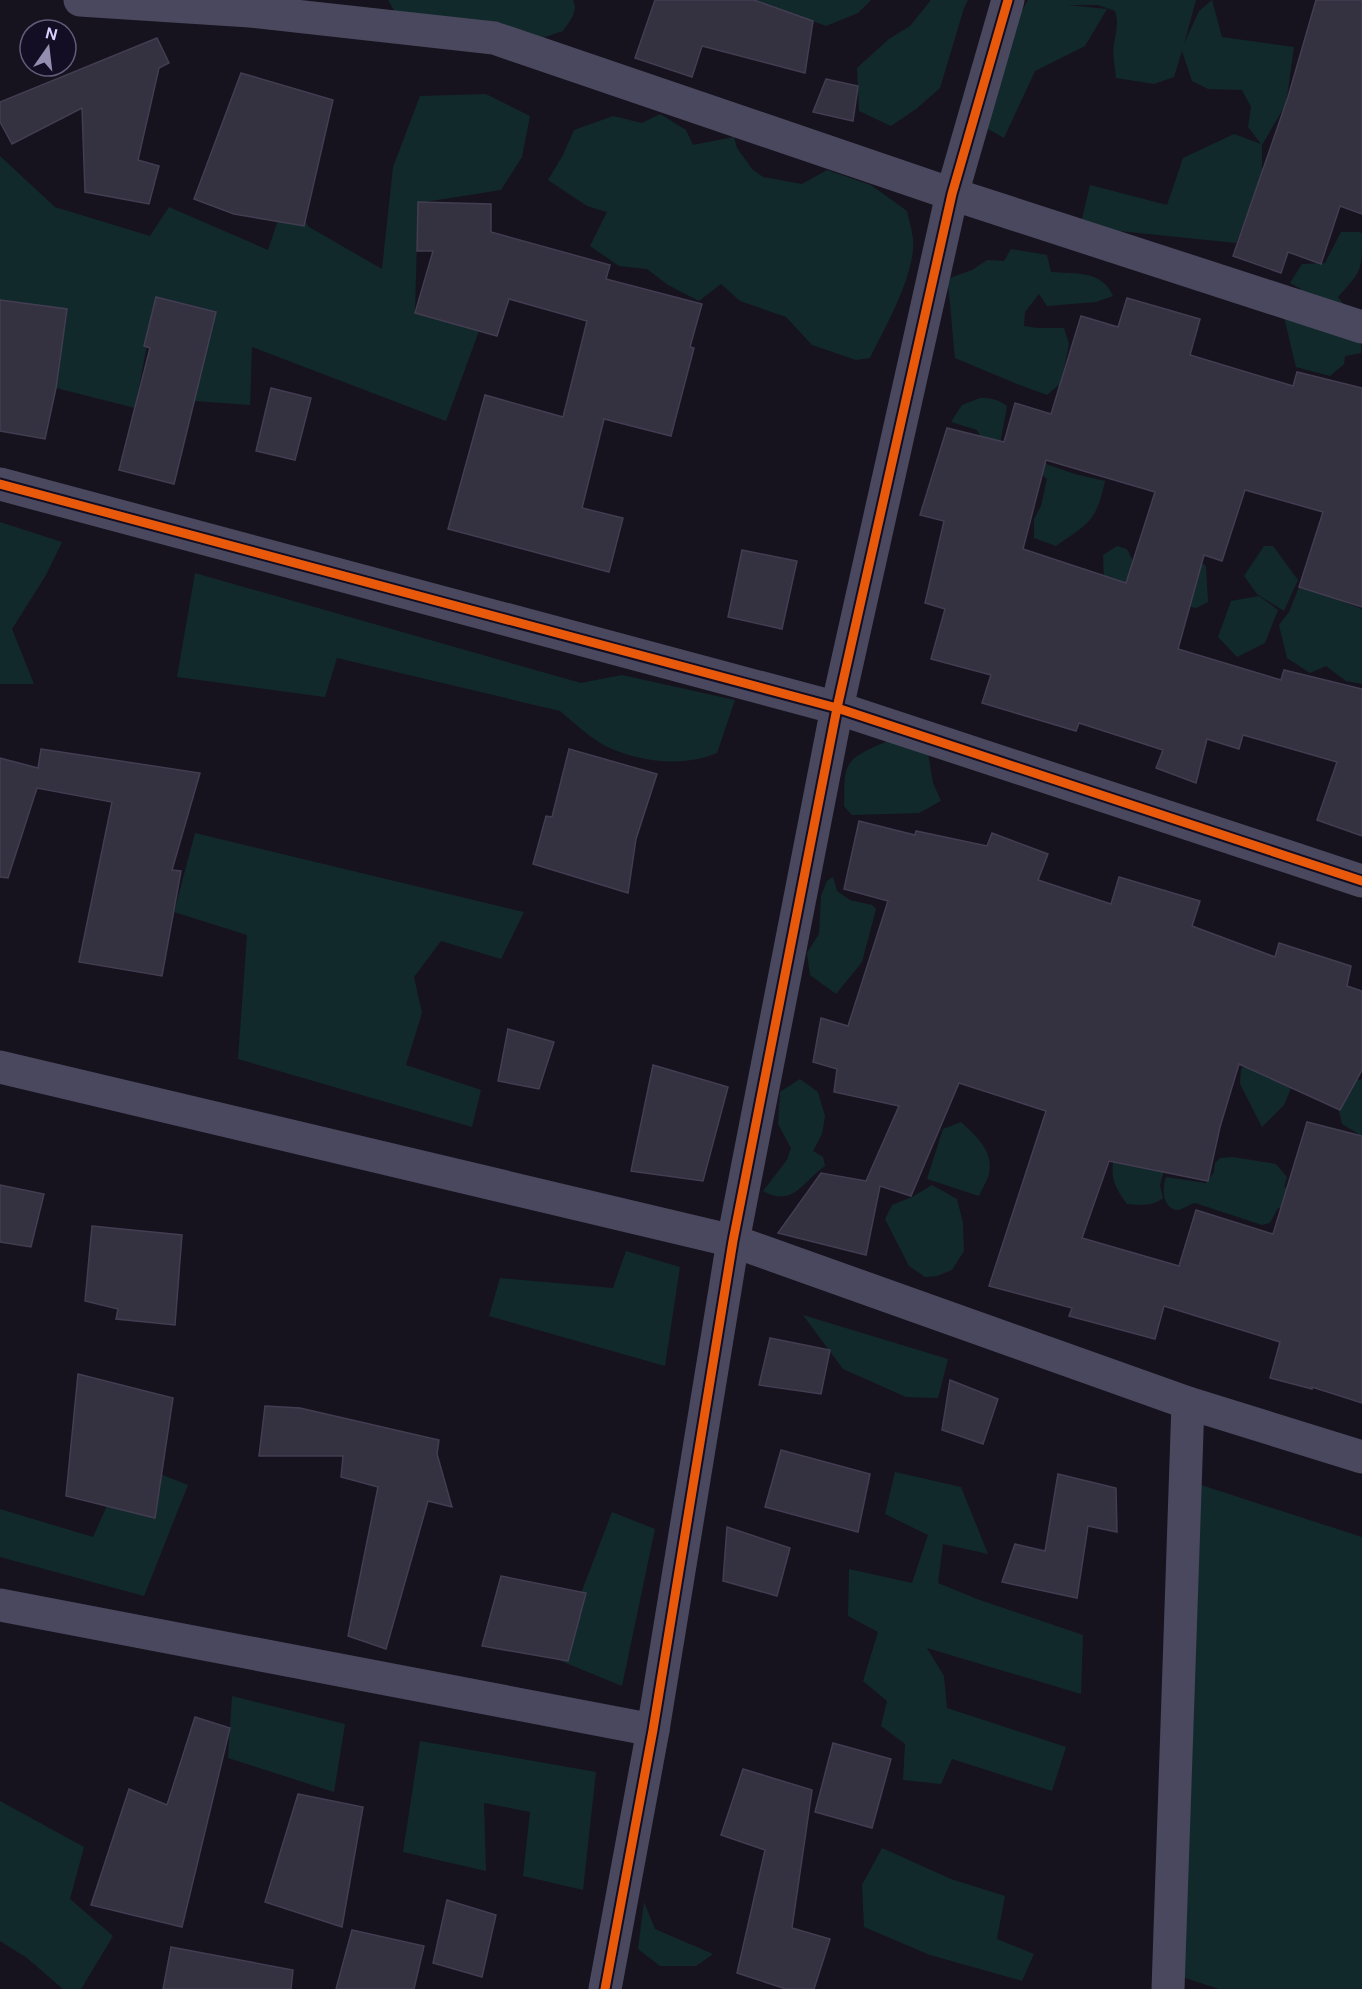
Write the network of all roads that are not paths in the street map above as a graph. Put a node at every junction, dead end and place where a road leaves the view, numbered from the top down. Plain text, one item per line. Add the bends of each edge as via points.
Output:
1 (80, 0) edge
2 (1008, 0) edge
3 (952, 194) junction
4 (1362, 327) edge
5 (0, 484) edge
6 (837, 708) junction
7 (1362, 880) edge
8 (0, 1067) edge
9 (733, 1241) junction
10 (1188, 1403) junction
11 (1362, 1457) edge
12 (0, 1605) edge
13 (653, 1730) junction
14 (605, 1989) edge
15 (1168, 1989) edge

1 - 3 street via 250,10 494,38
2 - 3 street
3 - 4 street
3 - 6 street
5 - 6 street
6 - 7 street
6 - 9 street
8 - 9 street
9 - 10 street
9 - 13 street
10 - 11 street
10 - 15 street
12 - 13 street
13 - 14 street

